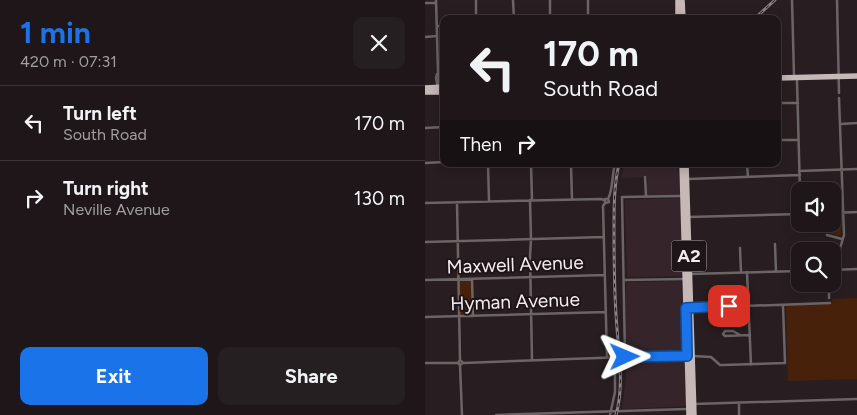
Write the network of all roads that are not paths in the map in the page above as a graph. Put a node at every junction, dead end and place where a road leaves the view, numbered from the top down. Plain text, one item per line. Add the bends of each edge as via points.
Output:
1 (476, 0) edge
2 (513, 0) edge
3 (550, 0) edge
4 (587, 0) edge
5 (676, 0) edge
6 (684, 0) edge
7 (792, 0) edge
8 (837, 0) edge
9 (436, 1) edge
10 (425, 3) edge
11 (476, 15) edge
12 (514, 15) edge
13 (550, 15) edge
14 (587, 15) edge
15 (677, 15) edge
16 (684, 15) edge
17 (437, 26) joint
18 (437, 36) junction
19 (425, 37) edge
20 (839, 78) junction
21 (857, 78) edge
22 (796, 79) junction
23 (781, 80) edge
24 (440, 87) edge
25 (425, 88) edge
26 (440, 90) edge
27 (440, 90) edge
28 (425, 92) edge
29 (839, 93) dead end
30 (839, 98) dead end
31 (798, 103) junction
32 (781, 104) edge
33 (857, 123) edge
34 (841, 124) junction
35 (440, 127) edge
36 (425, 128) edge
37 (781, 140) edge
38 (799, 140) junction
39 (440, 162) edge
40 (425, 163) edge
41 (488, 167) edge
42 (531, 167) edge
43 (571, 167) edge
44 (614, 167) edge
45 (681, 167) edge
46 (688, 167) edge
47 (688, 167) edge
48 (747, 167) edge
49 (842, 169) junction
50 (857, 169) edge
51 (799, 171) junction
52 (799, 175) junction
53 (645, 177) dead end
54 (748, 177) junction
55 (689, 180) junction
56 (799, 182) edge
57 (646, 196) junction
58 (683, 196) junction
59 (531, 200) junction
60 (572, 200) junction
61 (457, 202) junction
62 (489, 202) junction
63 (605, 202) junction
64 (425, 203) edge
65 (688, 205) junction
66 (843, 212) junction
67 (857, 212) edge
68 (791, 214) edge
69 (688, 217) junction
70 (827, 235) dead end
71 (604, 237) junction
72 (531, 239) junction
73 (843, 240) junction
74 (458, 241) junction
75 (425, 242) edge
76 (775, 244) dead end
77 (841, 246) edge
78 (740, 248) dead end
79 (857, 269) edge
80 (841, 270) edge
81 (791, 271) edge
82 (741, 272) junction
83 (747, 272) junction
84 (776, 272) junction
85 (605, 275) junction
86 (688, 276) junction
87 (530, 277) junction
88 (459, 279) junction
89 (472, 279) junction
90 (425, 280) edge
91 (624, 280) junction
92 (829, 292) edge
93 (829, 298) dead end
94 (829, 303) dead end
95 (783, 305) junction
96 (749, 306) junction
97 (688, 308) junction
98 (606, 312) junction
99 (531, 314) junction
100 (460, 316) junction
101 (473, 316) junction
102 (425, 317) edge
103 (740, 335) junction
104 (749, 335) junction
105 (690, 356) junction
106 (625, 357) junction
107 (607, 358) junction
108 (615, 358) junction
109 (532, 360) junction
110 (460, 363) junction
111 (425, 364) edge
112 (751, 365) junction
113 (857, 399) edge
114 (739, 403) junction
115 (691, 409) edge
116 (611, 413) edge
117 (458, 415) edge
118 (463, 415) edge
119 (496, 415) edge
120 (739, 415) edge

1 - 11 street
2 - 12 street
3 - 13 street
4 - 14 street
5 - 15 highway
6 - 16 highway
7 - 22 street
8 - 20 street
9 - 10 street
9 - 17 street
17 - 18 street
18 - 19 street
18 - 24 street
20 - 21 highway
20 - 22 highway
20 - 29 street
22 - 23 highway
22 - 31 street
25 - 26 highway
27 - 28 highway
30 - 34 street
31 - 32 street
31 - 38 street
33 - 34 street
34 - 49 street
35 - 36 street
37 - 38 street
38 - 51 street
39 - 40 street
41 - 62 street
42 - 59 street
43 - 60 street
44 - 63 street via 609,202
45 - 58 highway
46 - 55 highway
47 - 65 highway, A2
48 - 54 street
49 - 50 street
49 - 51 street
49 - 66 street
51 - 52 street
52 - 54 street
52 - 56 street
53 - 57 street
54 - 55 street
55 - 65 highway
57 - 58 street
57 - 91 street via 622,197
58 - 86 highway, A2
59 - 60 street
59 - 62 street
59 - 72 street
60 - 63 street via 601,199
61 - 62 street
61 - 64 street
61 - 74 street
63 - 71 street
65 - 69 highway, A2
66 - 67 street
66 - 73 street
68 - 69 street
69 - 86 highway, A2
70 - 73 street
71 - 72 street
71 - 85 street
72 - 74 street
72 - 87 street
73 - 77 street
74 - 75 street
74 - 88 street
76 - 84 street
78 - 82 street
79 - 80 street
81 - 84 street
82 - 83 street
82 - 86 street
83 - 84 street
83 - 96 street
85 - 87 street, Maxwell Avenue
85 - 98 street
86 - 91 street
86 - 97 highway, A2
87 - 89 street, Maxwell Avenue
87 - 99 street
88 - 89 street, Maxwell Avenue
88 - 90 street, Maxwell Avenue
88 - 100 street
89 - 101 street
91 - 106 street
92 - 93 street
94 - 95 street
95 - 96 street
95 - 112 street via 785,363
96 - 97 street
96 - 104 street
97 - 105 highway, A2
98 - 99 street, Hyman Avenue
98 - 107 street
99 - 101 street, Hyman Avenue
99 - 109 street
100 - 101 street, Hyman Avenue
100 - 102 street, Hyman Avenue
100 - 110 street
103 - 103 street via 725,336 723,334 733,331
103 - 104 street
104 - 112 street
105 - 106 street
105 - 112 street via 711,356 720,365
105 - 115 highway, A2
106 - 108 street
107 - 108 street
107 - 109 street
108 - 116 street
109 - 110 street
110 - 111 street
110 - 118 street
113 - 114 street
114 - 115 street
114 - 120 street
115 - 116 street
116 - 119 street
117 - 118 street

